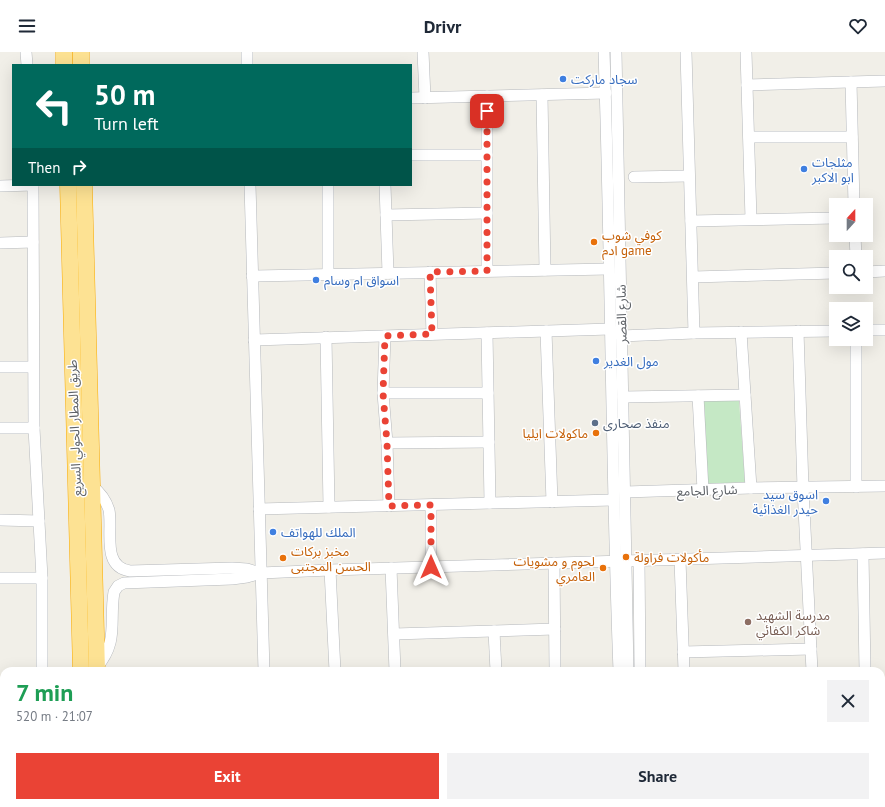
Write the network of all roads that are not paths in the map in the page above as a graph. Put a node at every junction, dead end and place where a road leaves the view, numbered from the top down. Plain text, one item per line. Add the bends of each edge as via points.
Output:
1 (26, 52) edge
2 (64, 52) edge
3 (81, 52) edge
4 (247, 52) edge
5 (423, 52) edge
6 (604, 52) edge
7 (616, 52) edge
8 (686, 52) edge
9 (746, 52) edge
10 (27, 64) edge
11 (64, 64) edge
12 (81, 64) edge
13 (247, 64) edge
14 (885, 81) edge
15 (851, 82) junction
16 (747, 85) junction
17 (606, 93) junction
18 (542, 95) junction
19 (487, 96) junction
20 (412, 98) edge
21 (426, 98) junction
22 (749, 137) junction
23 (852, 137) junction
24 (412, 155) edge
25 (487, 155) junction
26 (689, 176) junction
27 (634, 177) dead end
28 (0, 186) edge
29 (12, 186) edge
30 (33, 186) edge
31 (68, 186) edge
32 (84, 186) edge
33 (250, 186) edge
34 (328, 186) edge
35 (385, 186) edge
36 (854, 198) edge
37 (614, 204) junction
38 (487, 212) junction
39 (386, 215) junction
40 (829, 218) edge
41 (750, 219) junction
42 (691, 221) junction
43 (614, 236) junction
44 (33, 242) junction
45 (0, 243) edge
46 (609, 269) junction
47 (545, 270) junction
48 (487, 271) junction
49 (885, 271) edge
50 (430, 272) junction
51 (873, 272) edge
52 (388, 273) junction
53 (829, 273) edge
54 (328, 275) junction
55 (252, 276) junction
56 (693, 277) junction
57 (610, 329) junction
58 (873, 330) edge
59 (885, 330) edge
60 (546, 331) junction
61 (798, 331) junction
62 (829, 331) edge
63 (742, 332) junction
64 (487, 333) junction
65 (694, 333) junction
66 (432, 334) junction
67 (385, 336) junction
68 (621, 336) junction
69 (326, 338) junction
70 (254, 340) junction
71 (856, 346) edge
72 (0, 367) edge
73 (33, 367) junction
74 (383, 393) junction
75 (488, 393) junction
76 (745, 395) junction
77 (698, 396) junction
78 (623, 397) junction
79 (0, 428) edge
80 (34, 428) junction
81 (489, 442) junction
82 (387, 443) junction
83 (92, 485) junction
84 (885, 486) edge
85 (856, 487) junction
86 (751, 488) junction
87 (804, 488) junction
88 (703, 490) junction
89 (625, 492) junction
90 (613, 500) junction
91 (552, 502) junction
92 (490, 503) junction
93 (431, 505) junction
94 (389, 506) junction
95 (329, 507) junction
96 (259, 509) junction
97 (0, 520) edge
98 (39, 521) junction
99 (885, 553) edge
100 (863, 554) junction
101 (806, 555) junction
102 (639, 560) junction
103 (680, 560) junction
104 (614, 561) junction
105 (626, 561) junction
106 (554, 563) junction
107 (431, 567) junction
108 (391, 568) junction
109 (330, 570) junction
110 (261, 573) junction
111 (0, 578) edge
112 (42, 578) junction
113 (555, 629) junction
114 (494, 631) junction
115 (394, 634) junction
116 (811, 649) junction
117 (684, 652) junction
118 (42, 667) edge
119 (81, 667) edge
120 (97, 667) edge
121 (98, 667) edge
122 (264, 667) edge
123 (335, 667) edge
124 (395, 667) edge
125 (496, 667) edge
126 (555, 667) edge
127 (619, 667) edge
128 (628, 667) edge
129 (640, 667) edge
130 (684, 667) edge
131 (812, 667) edge
132 (865, 667) edge

1 - 10 street
2 - 11 highway
3 - 12 highway
4 - 13 street
5 - 21 street
6 - 17 street
7 - 37 street, شارع القصر
8 - 26 street
9 - 16 street
14 - 15 street
15 - 16 street
15 - 23 street
16 - 22 street
17 - 18 street
17 - 37 street
18 - 19 street
18 - 47 street
19 - 21 street
19 - 25 street
20 - 21 street
22 - 23 street
22 - 41 street
23 - 36 street
24 - 25 street
25 - 38 street
26 - 27 street
26 - 42 street
28 - 29 street
30 - 44 street
31 - 119 highway, طريق المطار الحولي السريع
32 - 83 highway, طريق المطار الحولي السريع
33 - 55 street
34 - 54 street
35 - 39 street
37 - 43 street, شارع القصر
38 - 39 street
38 - 48 street
39 - 52 street
40 - 41 street
41 - 42 street
42 - 56 street
43 - 46 street
43 - 68 street, شارع القصر
44 - 45 street
44 - 73 street
46 - 47 street
46 - 57 street
47 - 48 street
48 - 50 street
49 - 51 street
50 - 52 street
50 - 66 street
52 - 54 street
53 - 56 street
54 - 55 street
55 - 70 street
56 - 65 street
57 - 60 street
57 - 90 street
58 - 59 street
60 - 64 street
60 - 91 street
61 - 62 street
61 - 63 street
61 - 87 street
63 - 65 street
63 - 76 street
64 - 66 street
64 - 75 street
65 - 68 street
66 - 67 street
67 - 69 street
67 - 74 street
68 - 78 street, شارع القصر
69 - 70 street
69 - 95 street
70 - 96 street
71 - 85 street
72 - 73 street
73 - 80 street
74 - 75 street
74 - 82 street
75 - 81 street
76 - 77 street
76 - 86 street
77 - 78 street
77 - 88 street
78 - 89 street, شارع القصر
79 - 80 street
80 - 98 street
81 - 82 street
81 - 92 street
82 - 94 street
83 - 110 street via 107,505 110,517 111,557 122,569 130,571 232,568
83 - 120 highway, طريق المطار الحولي السريع
84 - 85 street, شارع الجامع
85 - 87 street, شارع الجامع
86 - 87 street, شارع الجامع
86 - 88 street, شارع الجامع
87 - 101 street
88 - 89 street, شارع الجامع
89 - 105 street, شارع القصر
90 - 91 street
90 - 104 street
91 - 92 street
92 - 93 street
93 - 94 street
93 - 107 street
94 - 95 street
95 - 96 street
96 - 110 street
97 - 98 street
98 - 112 street
99 - 100 street
100 - 101 street
100 - 132 street
101 - 103 street
101 - 116 street
102 - 103 street
102 - 105 street
102 - 129 street
103 - 117 street
104 - 105 street
104 - 106 street
104 - 127 street
105 - 128 street, شارع القصر
106 - 107 street
106 - 113 street
107 - 108 street
108 - 109 street
108 - 115 street
109 - 110 street
109 - 123 street
110 - 121 street via 232,579 120,584 113,596 111,643
110 - 122 street
111 - 112 street
112 - 118 street
113 - 114 street
113 - 126 street
114 - 115 street
114 - 125 street
115 - 124 street
116 - 117 street
116 - 131 street
117 - 130 street

